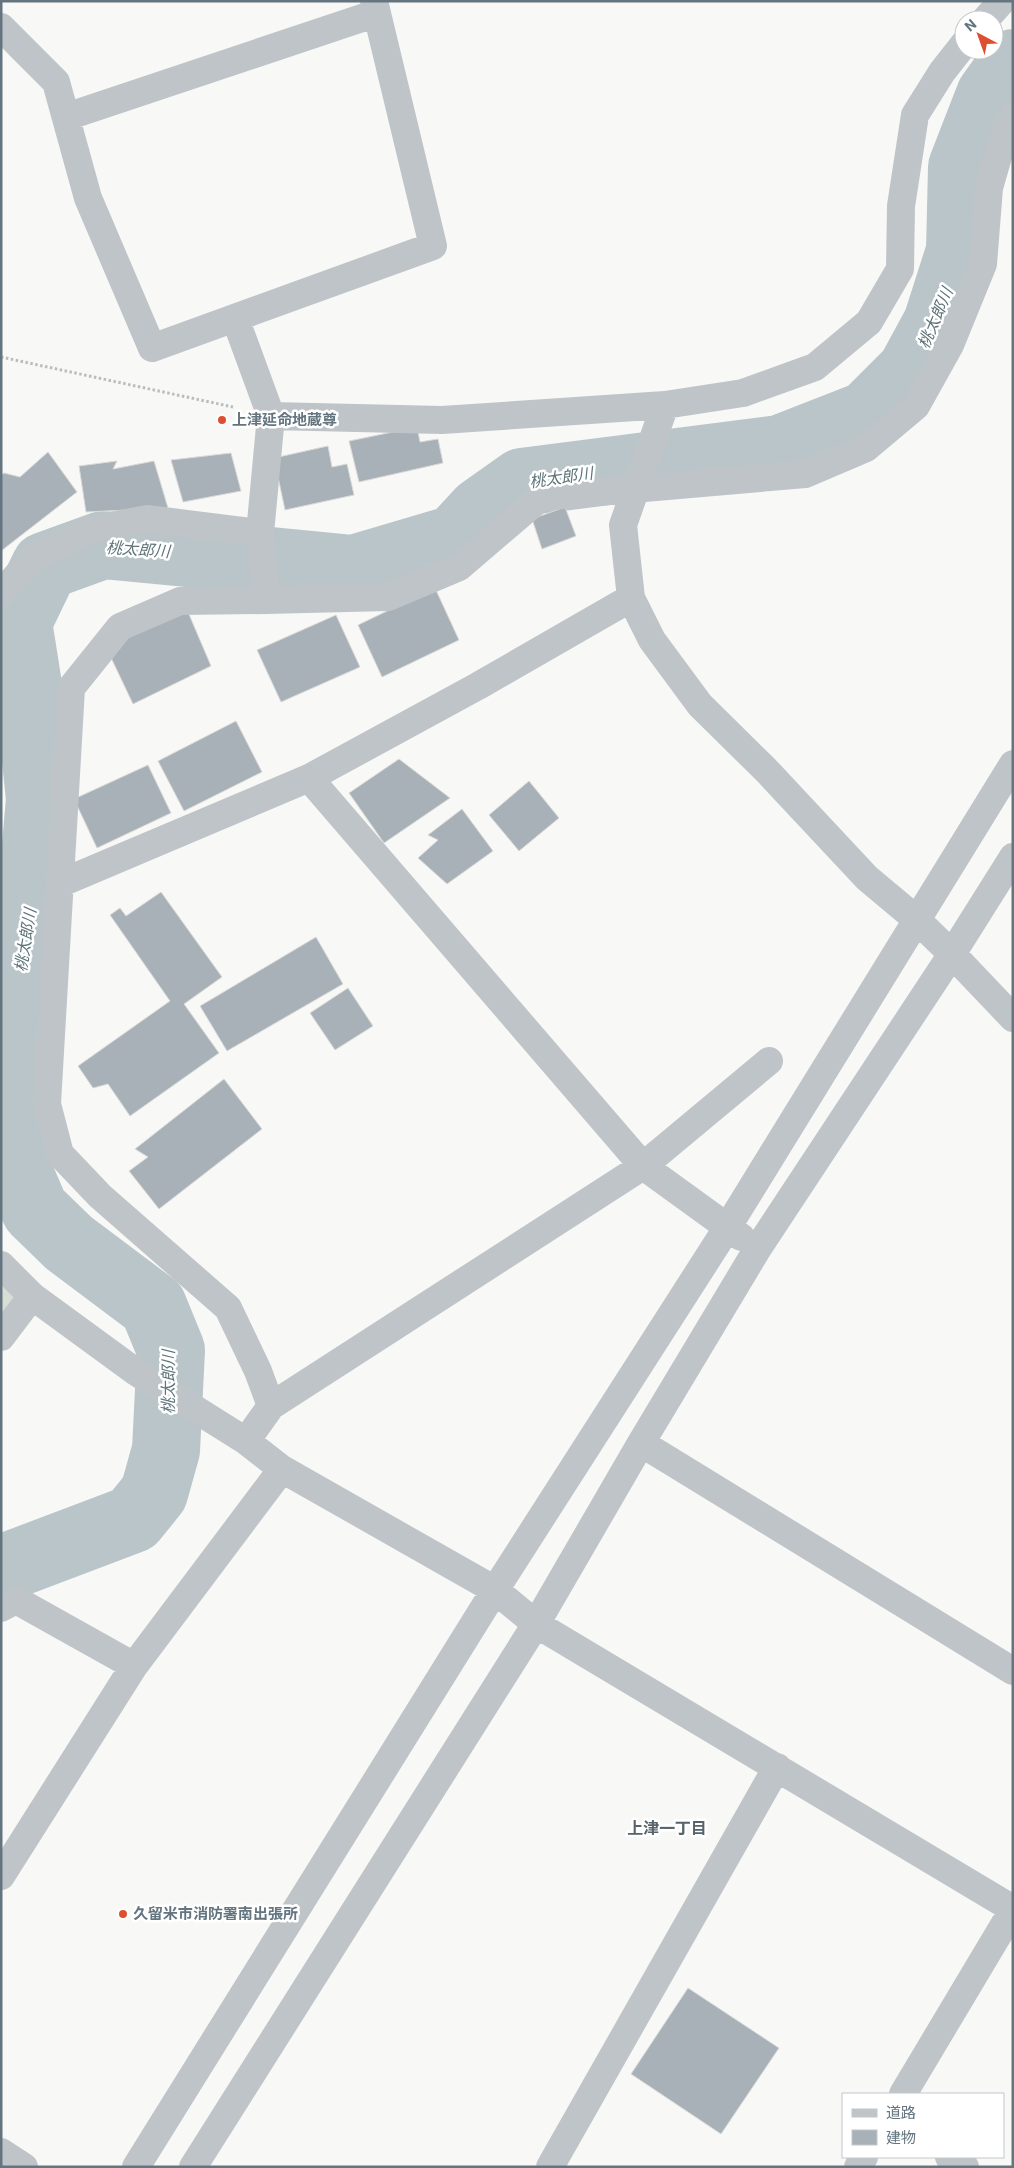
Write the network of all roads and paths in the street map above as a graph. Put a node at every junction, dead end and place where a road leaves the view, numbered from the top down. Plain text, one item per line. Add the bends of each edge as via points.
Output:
1 (376, 7) edge
2 (1, 26) edge
3 (954, 57) edge
4 (1013, 116) edge
5 (66, 117) junction
6 (235, 318) junction
7 (1, 357) edge
8 (665, 405) junction
9 (271, 416) junction
10 (636, 488) junction
11 (260, 533) junction
12 (1, 594) edge
13 (631, 598) junction
14 (266, 600) junction
15 (1012, 769) edge
16 (309, 778) junction
17 (1013, 857) edge
18 (61, 882) junction
19 (916, 919) junction
20 (952, 954) junction
21 (1013, 1018) edge
22 (768, 1061) dead end
23 (642, 1166) junction
24 (727, 1228) junction
25 (758, 1248) junction
26 (1, 1265) edge
27 (32, 1296) junction
28 (1, 1337) edge
29 (271, 1406) junction
30 (246, 1442) junction
31 (641, 1443) junction
32 (282, 1469) junction
33 (495, 1590) junction
34 (1, 1608) edge
35 (536, 1624) junction
36 (134, 1666) junction
37 (1013, 1671) edge
38 (777, 1767) junction
39 (1, 1876) edge
40 (1013, 1910) edge
41 (904, 2093) edge
42 (1, 2152) edge
43 (951, 2158) edge
44 (24, 2167) edge
45 (136, 2167) edge
46 (193, 2167) edge
47 (550, 2167) edge
48 (965, 2167) edge

1 - 5 street
1 - 6 street via 433,246
2 - 5 street via 56,82
3 - 8 street via 915,115 901,206 900,269 869,322 815,366 743,394
4 - 10 street via 988,188 983,264 950,345 916,406 866,448 805,474
5 - 6 street via 88,198 152,348
6 - 9 street
7 - 9 path
8 - 9 street via 442,420
8 - 10 street
9 - 11 street
10 - 13 street via 623,525
10 - 14 street via 541,497 459,567 388,597
11 - 12 street via 147,519 90,530 33,558
11 - 14 street
13 - 16 street
13 - 19 street via 652,640 700,705 867,878
14 - 18 street via 180,601 120,627 71,688
15 - 19 street
16 - 18 street
16 - 23 street
17 - 20 street
18 - 29 street via 47,1104 60,1154 100,1196 228,1308
19 - 20 street
19 - 24 street
20 - 21 street
20 - 25 street
22 - 23 street
23 - 24 street
23 - 29 street
24 - 25 street
24 - 33 street
25 - 31 street
26 - 27 street
27 - 28 street
27 - 30 street via 136,1372
29 - 30 street
30 - 32 street
31 - 35 street
31 - 37 street
32 - 33 street
32 - 36 street
33 - 35 street
33 - 45 street
34 - 36 street via 16,1600
35 - 38 street
35 - 46 street
36 - 39 street
38 - 40 street
38 - 47 street
40 - 41 street
42 - 44 street
43 - 48 street

